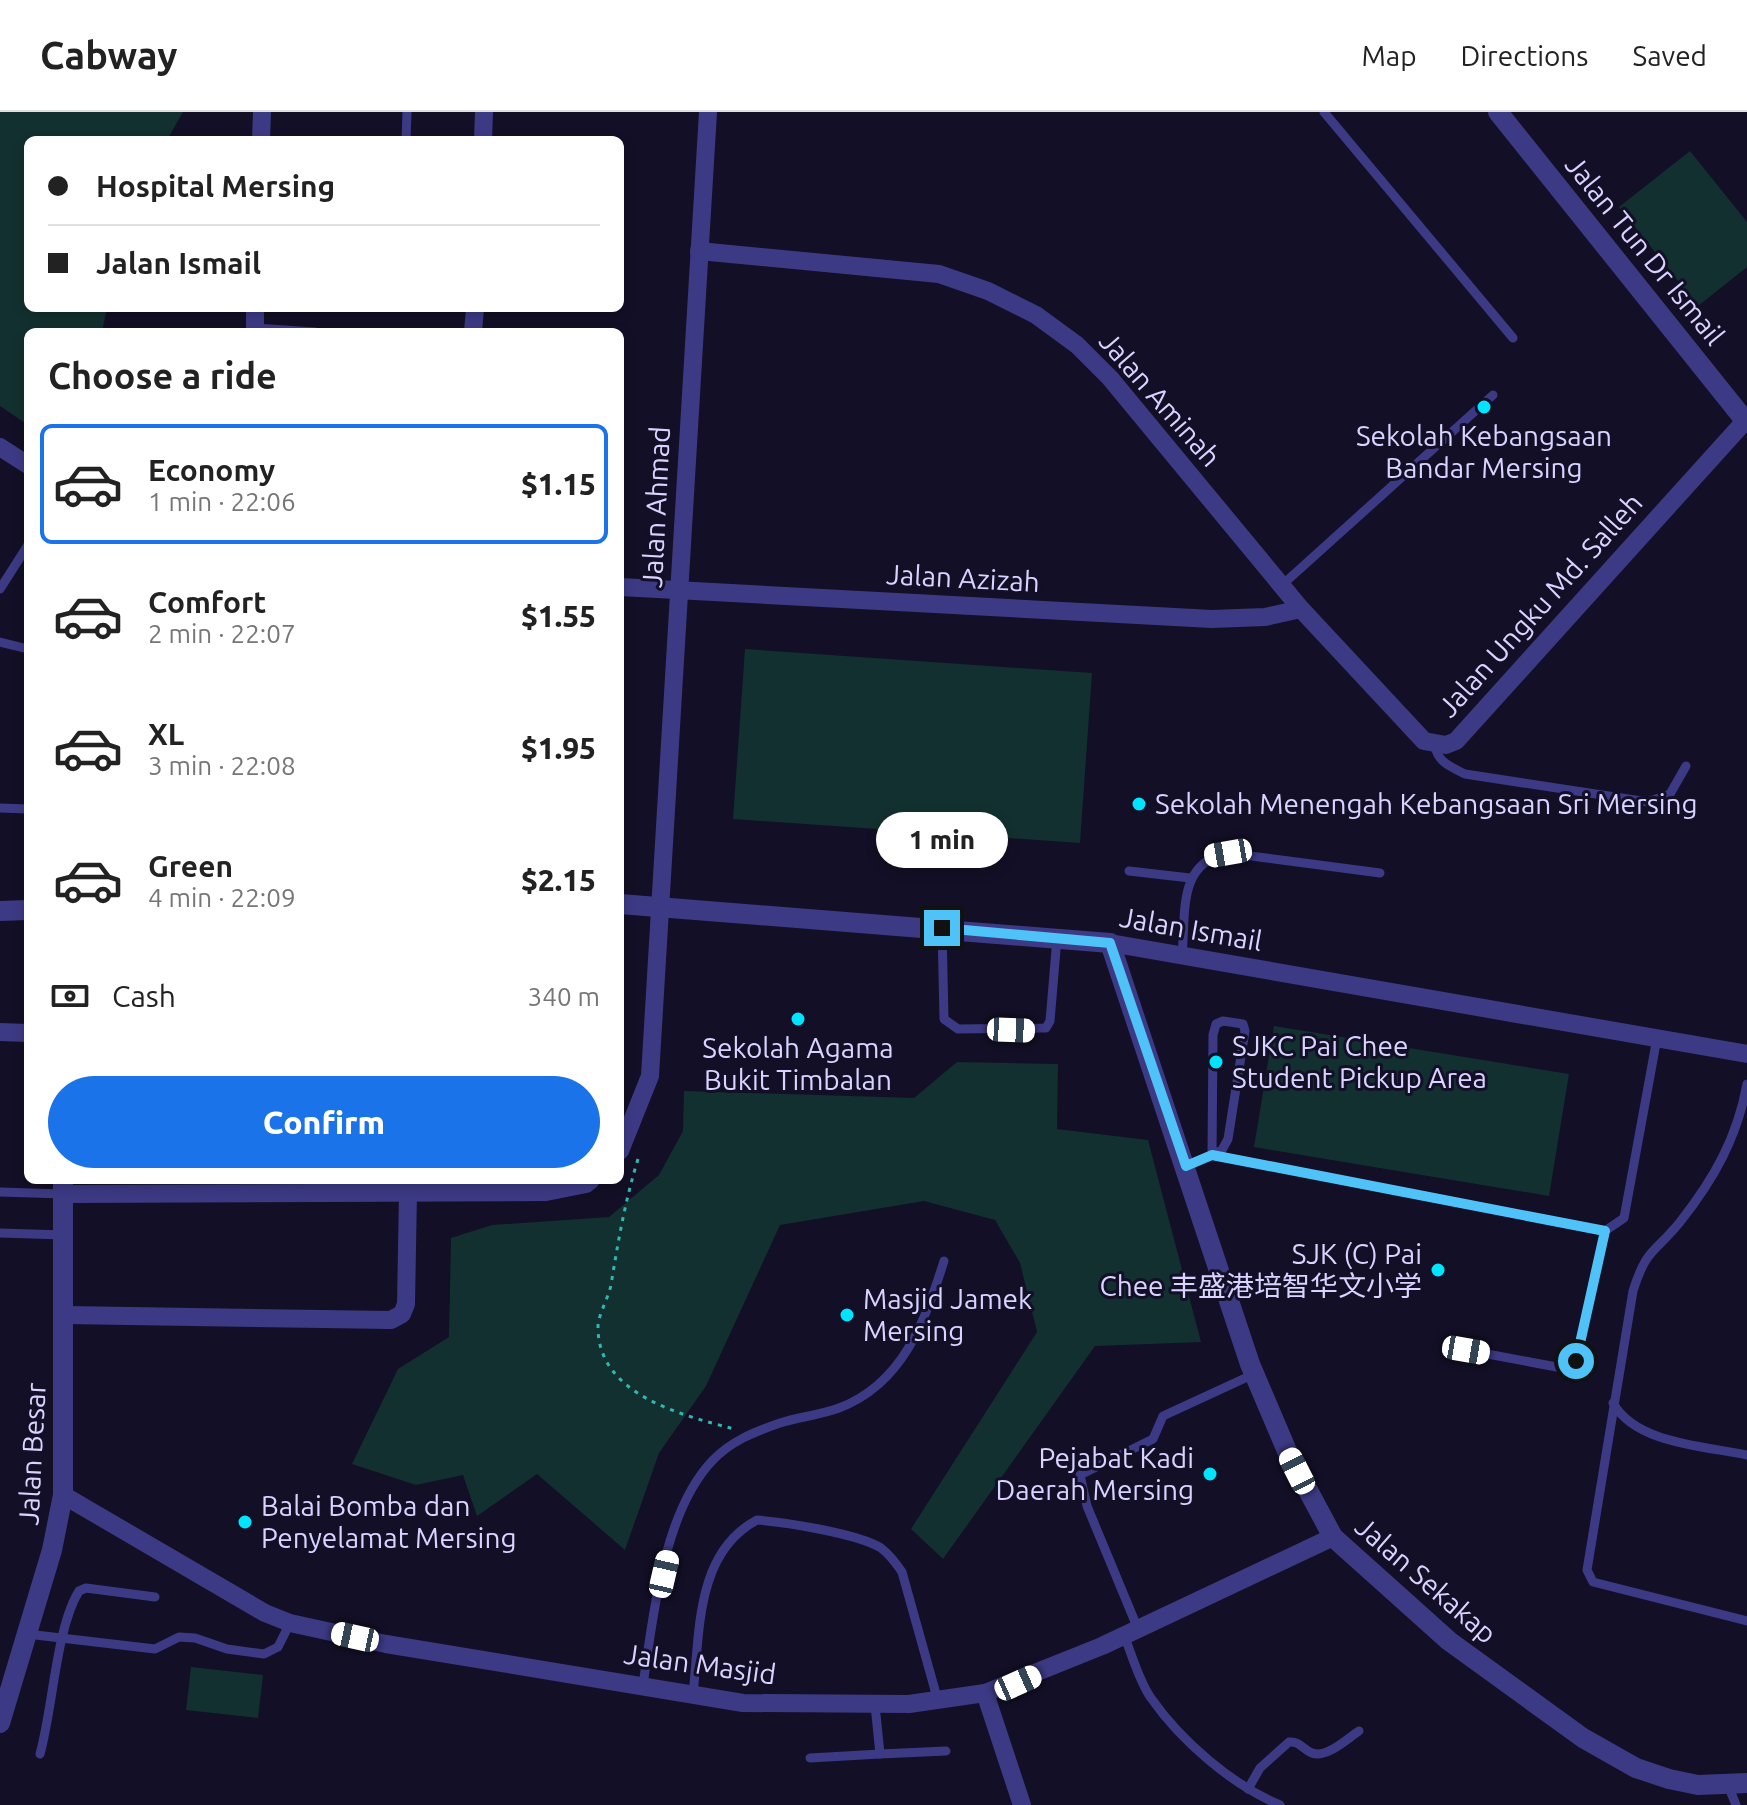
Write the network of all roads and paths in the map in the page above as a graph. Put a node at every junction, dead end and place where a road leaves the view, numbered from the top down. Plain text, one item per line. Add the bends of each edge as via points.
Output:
1 (262, 112) edge
2 (407, 112) edge
3 (484, 112) edge
4 (708, 112) edge
5 (1324, 112) edge
6 (1498, 112) edge
7 (261, 136) edge
8 (406, 136) edge
9 (483, 136) edge
10 (699, 251) junction
11 (1513, 338) dead end
12 (1493, 395) dead end
13 (1746, 422) edge
14 (0, 447) edge
15 (24, 462) edge
16 (24, 550) edge
17 (4, 574) edge
18 (1281, 586) junction
19 (624, 587) edge
20 (0, 589) edge
21 (679, 590) junction
22 (1301, 609) junction
23 (0, 642) edge
24 (24, 648) edge
25 (1435, 745) junction
26 (1686, 766) dead end
27 (0, 808) edge
28 (24, 809) edge
29 (1129, 871) dead end
30 (1380, 873) dead end
31 (1190, 878) junction
32 (624, 904) edge
33 (659, 904) junction
34 (24, 910) edge
35 (0, 911) edge
36 (942, 928) junction
37 (1057, 938) junction
38 (1110, 943) junction
39 (1182, 956) junction
40 (0, 1032) edge
41 (24, 1033) edge
42 (1657, 1038) junction
43 (1747, 1054) edge
44 (1747, 1084) edge
45 (624, 1141) edge
46 (1212, 1155) junction
47 (639, 1157) dead end
48 (1186, 1166) junction
49 (576, 1184) edge
50 (64, 1187) edge
51 (0, 1192) edge
52 (408, 1193) junction
53 (1605, 1231) junction
54 (0, 1233) edge
55 (64, 1235) junction
56 (944, 1261) dead end
57 (65, 1315) junction
58 (1466, 1350) dead end
59 (1254, 1374) junction
60 (1613, 1403) junction
61 (751, 1433) junction
62 (1747, 1455) edge
63 (63, 1495) junction
64 (1333, 1537) junction
65 (155, 1597) dead end
66 (1747, 1621) edge
67 (290, 1623) junction
68 (1131, 1632) junction
69 (27, 1634) junction
70 (64, 1638) junction
71 (643, 1685) junction
72 (985, 1693) junction
73 (693, 1694) junction
74 (4, 1697) edge
75 (938, 1702) junction
76 (875, 1705) junction
77 (0, 1723) edge
78 (1359, 1731) dead end
79 (946, 1751) dead end
80 (40, 1754) dead end
81 (880, 1754) junction
82 (810, 1758) dead end
83 (1737, 1784) edge
84 (1248, 1789) junction
85 (1022, 1805) edge
86 (1280, 1805) edge
87 (1736, 1805) edge

1 - 7 street
2 - 8 lane
3 - 9 street
4 - 10 street, Jalan Ahmad
5 - 11 lane
6 - 13 street, Jalan Tun Dr Ismail
10 - 18 street, Jalan Aminah via 939,274 1036,315 1110,378
10 - 21 street, Jalan Ahmad
12 - 18 lane
13 - 25 street, Jalan Ungku Md. Salleh via 1456,741
14 - 15 street
16 - 17 lane
17 - 20 lane
18 - 22 street, Jalan Aminah
19 - 21 street, Jalan Azizah
21 - 22 street, Jalan Azizah via 1212,619
21 - 33 street, Jalan Ahmad
22 - 25 street, Jalan Ungku Md. Salleh via 1424,741
23 - 24 lane
25 - 26 lane via 1445,764 1465,774 1648,802 1670,794
27 - 28 lane
29 - 31 lane
30 - 31 lane via 1228,853 1211,856
31 - 39 lane
32 - 33 street, Jalan Ismail
33 - 36 street, Jalan Ismail
33 - 45 street, Jalan Ahmad via 650,1076
34 - 35 street
36 - 37 street, Jalan Ismail
36 - 37 lane via 944,1019 958,1029 1046,1028
37 - 38 street, Jalan Ismail
38 - 39 street, Jalan Ismail
38 - 48 street, Jalan Sekakap
39 - 42 street, Jalan Ismail
40 - 41 street
42 - 43 street, Jalan Ismail
42 - 53 lane via 1624,1218
44 - 60 lane via 1742,1113 1719,1170 1673,1231 1643,1260
46 - 46 lane via 1213,1035 1216,1024 1233,1021 1243,1024 1245,1031 1228,1139
46 - 48 lane
46 - 53 lane
47 - 61 path via 598,1323 601,1350 639,1395 671,1412
48 - 59 street, Jalan Sekakap
49 - 52 street via 546,1192
50 - 51 lane
50 - 52 street
50 - 55 street, Jalan Besar
52 - 57 street via 406,1304 391,1320
53 - 58 lane via 1576,1361 1562,1368
54 - 55 lane
55 - 57 street, Jalan Besar
56 - 61 lane via 926,1316 891,1374 838,1408
57 - 63 street, Jalan Besar
59 - 64 street, Jalan Sekakap
59 - 68 lane via 1163,1416 1153,1439 1080,1475
60 - 62 lane via 1621,1417 1653,1434
60 - 66 lane via 1588,1577
61 - 71 lane via 710,1463 676,1524
63 - 67 street, Jalan Masjid
63 - 69 street, Jalan Besar
64 - 68 street, Jalan Masjid
64 - 83 street, Jalan Sekakap via 1449,1641 1583,1738 1636,1768 1669,1779
65 - 70 lane via 79,1591
67 - 70 lane via 278,1647 264,1654 195,1638 179,1637 155,1649
67 - 71 street, Jalan Masjid via 386,1644
68 - 72 street, Jalan Masjid
68 - 84 lane via 1150,1698 1195,1746
69 - 70 lane
69 - 74 street, Jalan Besar
70 - 80 lane
71 - 73 street, Jalan Masjid
72 - 75 street, Jalan Masjid
72 - 85 street
73 - 75 lane via 711,1572 730,1540 757,1520 877,1546 891,1556 902,1572
73 - 76 street, Jalan Masjid via 743,1703
74 - 77 street, Jalan Besar
75 - 76 street, Jalan Masjid
76 - 81 lane
78 - 84 lane via 1322,1755 1289,1742 1260,1768
79 - 81 lane
81 - 82 lane
83 - 87 lane
84 - 86 lane

